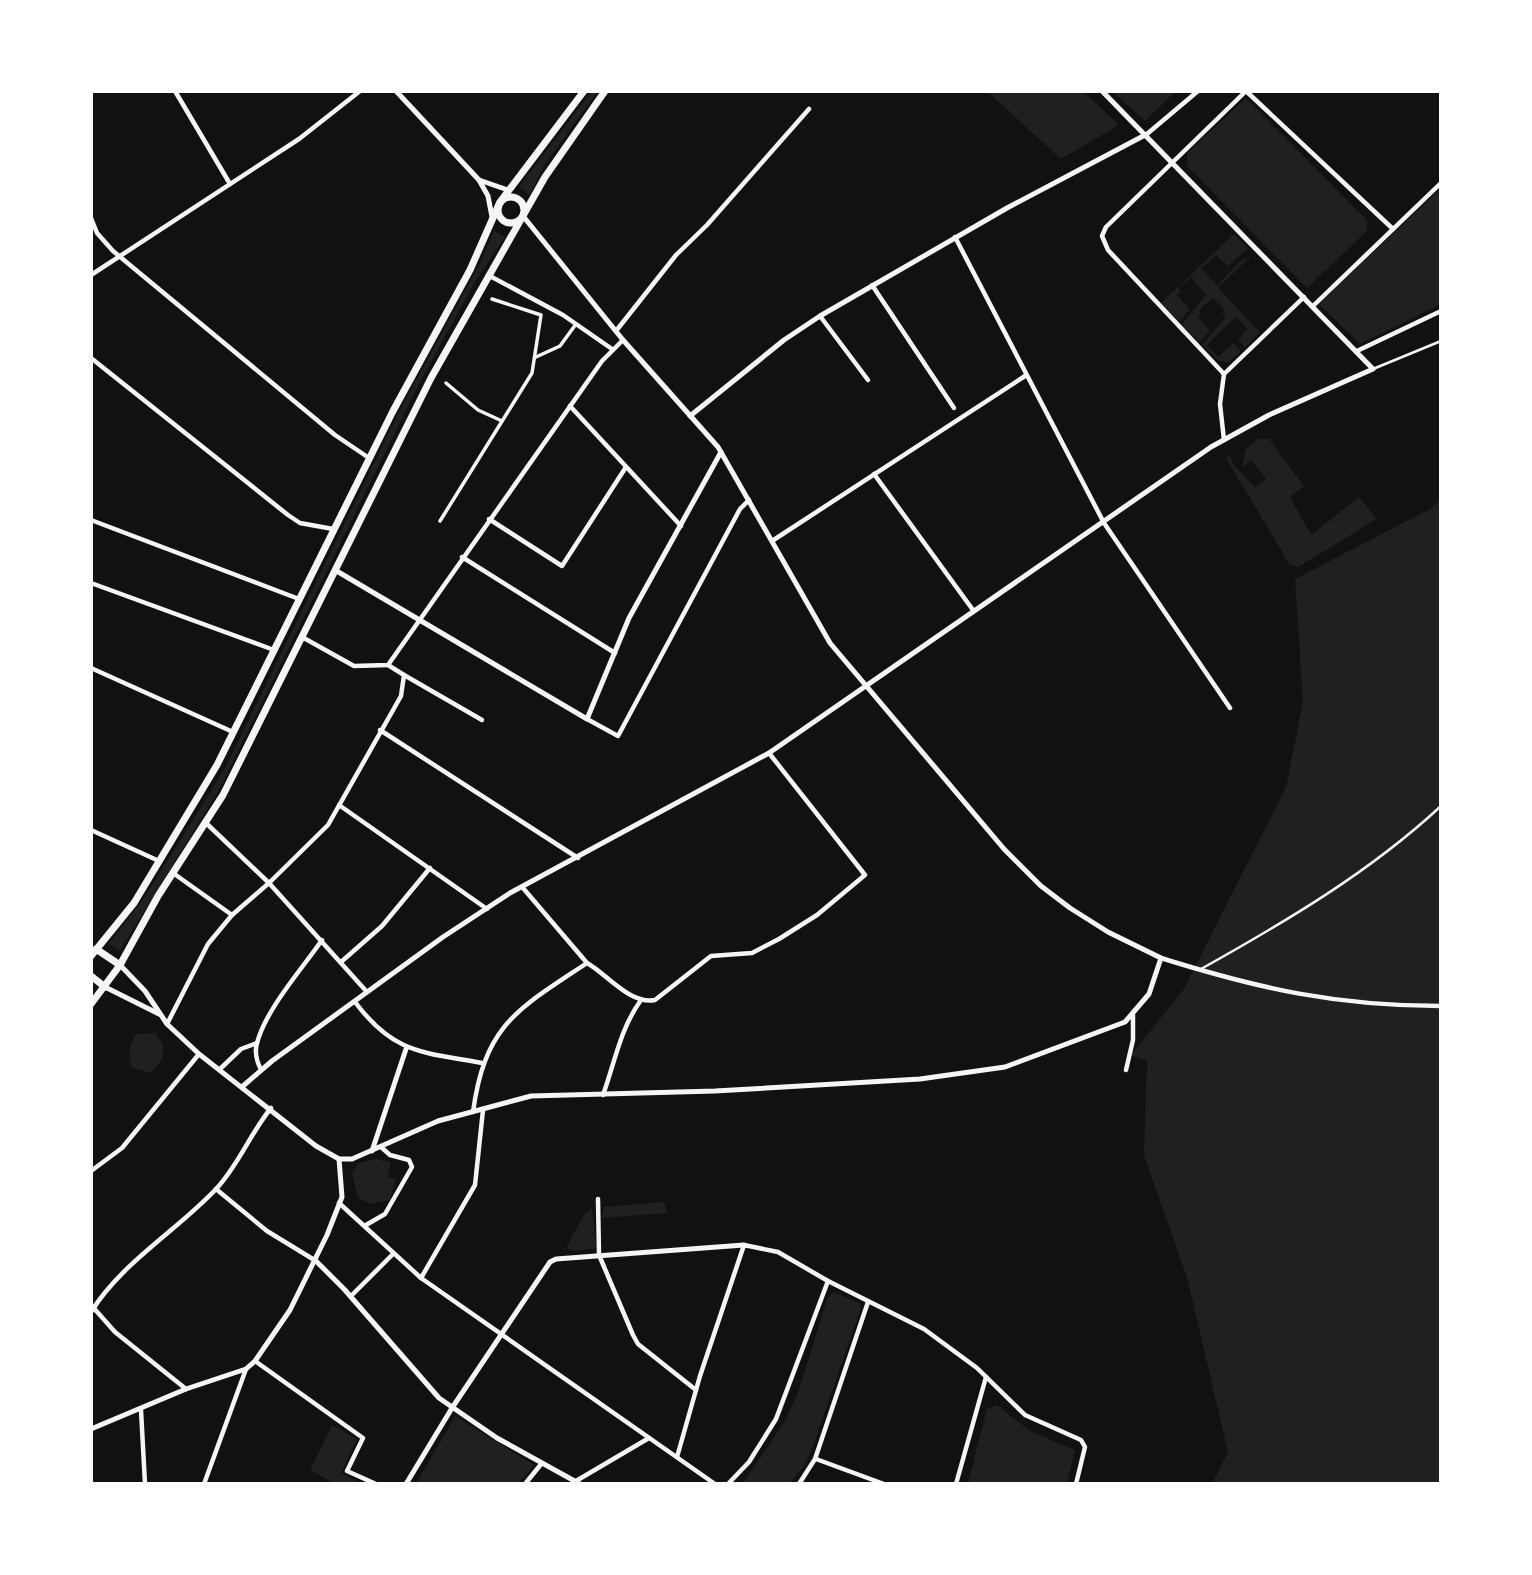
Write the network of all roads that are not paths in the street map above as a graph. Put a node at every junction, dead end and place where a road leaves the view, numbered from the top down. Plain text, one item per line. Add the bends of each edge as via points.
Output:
1 (175, 91) edge
2 (360, 91) edge
3 (396, 91) edge
4 (584, 91) edge
5 (605, 91) edge
6 (1102, 91) edge
7 (1198, 91) edge
8 (1246, 91) edge
9 (808, 109) dead end
10 (1147, 134) junction
11 (1174, 162) junction
12 (479, 180) junction
13 (1441, 183) edge
14 (230, 184) junction
15 (508, 190) junction
16 (500, 202) junction
17 (523, 216) junction
18 (492, 217) junction
19 (91, 218) edge
20 (1393, 229) junction
21 (955, 237) junction
22 (119, 256) junction
23 (91, 275) edge
24 (488, 275) junction
25 (872, 285) junction
26 (1304, 297) junction
27 (492, 299) dead end
28 (1313, 306) junction
29 (1441, 311) edge
30 (820, 316) junction
31 (576, 323) junction
32 (616, 331) junction
33 (623, 340) junction
34 (1441, 341) edge
35 (612, 349) junction
36 (1357, 351) junction
37 (536, 357) junction
38 (91, 358) edge
39 (1373, 369) junction
40 (1224, 374) junction
41 (1026, 376) junction
42 (868, 380) dead end
43 (446, 383) dead end
44 (570, 406) junction
45 (954, 408) dead end
46 (690, 416) junction
47 (502, 421) junction
48 (1224, 440) junction
49 (721, 452) junction
50 (369, 458) junction
51 (626, 467) junction
52 (874, 474) junction
53 (749, 500) junction
54 (489, 519) junction
55 (91, 520) edge
56 (440, 521) dead end
57 (1104, 523) junction
58 (681, 526) junction
59 (334, 529) junction
60 (772, 541) junction
61 (462, 557) junction
62 (335, 570) junction
63 (91, 583) edge
64 (299, 600) junction
65 (973, 610) junction
66 (418, 618) junction
67 (302, 637) junction
68 (275, 650) junction
69 (615, 653) junction
70 (388, 665) junction
71 (91, 668) edge
72 (404, 675) junction
73 (865, 686) junction
74 (1230, 708) dead end
75 (587, 719) junction
76 (482, 720) dead end
77 (380, 730) junction
78 (234, 732) junction
79 (769, 753) junction
80 (340, 805) junction
81 (1441, 806) edge
82 (205, 822) junction
83 (91, 830) edge
84 (578, 858) junction
85 (160, 861) junction
86 (429, 868) junction
87 (172, 873) junction
88 (269, 883) junction
89 (523, 888) junction
90 (487, 909) junction
91 (232, 915) junction
92 (322, 940) junction
93 (93, 951) edge
94 (1161, 958) junction
95 (341, 962) junction
96 (587, 963) junction
97 (120, 965) junction
98 (1199, 970) junction
99 (91, 976) edge
100 (105, 987) junction
101 (367, 992) junction
102 (641, 1000) junction
103 (355, 1002) junction
104 (91, 1004) edge
105 (1441, 1006) edge
106 (159, 1014) junction
107 (1133, 1014) junction
108 (167, 1024) junction
109 (257, 1043) junction
110 (406, 1049) junction
111 (199, 1054) junction
112 (482, 1063) junction
113 (220, 1069) junction
114 (261, 1070) junction
115 (1126, 1070) dead end
116 (243, 1086) junction
117 (602, 1096) junction
118 (271, 1108) junction
119 (483, 1110) junction
120 (473, 1112) junction
121 (381, 1147) junction
122 (372, 1152) junction
123 (339, 1159) junction
124 (91, 1171) edge
125 (216, 1189) junction
126 (598, 1199) dead end
127 (339, 1203) junction
128 (366, 1225) junction
129 (744, 1245) junction
130 (392, 1255) junction
131 (599, 1255) junction
132 (316, 1261) junction
133 (421, 1278) junction
134 (828, 1281) junction
135 (351, 1296) junction
136 (868, 1302) junction
137 (92, 1308) edge
138 (501, 1333) junction
139 (255, 1361) junction
140 (246, 1369) junction
141 (986, 1377) junction
142 (186, 1389) junction
143 (696, 1390) junction
144 (452, 1408) junction
145 (141, 1410) junction
146 (91, 1429) edge
147 (649, 1438) junction
148 (677, 1457) junction
149 (816, 1459) junction
150 (542, 1463) junction
151 (578, 1482) edge
152 (145, 1484) edge
153 (204, 1484) edge
154 (376, 1484) edge
155 (406, 1484) edge
156 (525, 1484) edge
157 (715, 1484) edge
158 (728, 1484) edge
159 (799, 1484) edge
160 (884, 1484) edge
161 (956, 1484) edge
162 (1076, 1484) edge

1 - 14 street
2 - 14 street via 299,139
3 - 12 street
4 - 15 main road
5 - 17 main road via 560,153
6 - 10 street
7 - 10 street
8 - 11 street
8 - 20 street
9 - 32 street via 676,254
10 - 11 street
10 - 21 street
11 - 26 street
11 - 40 street via 1106,227 1102,240
12 - 15 street
12 - 18 street
13 - 20 street
14 - 22 street
15 - 16 main road
16 - 17 main road via 516,198 523,203
16 - 17 main road via 498,211 505,221 517,222
16 - 18 main road
17 - 24 main road
17 - 32 street
18 - 50 main road via 470,270
19 - 22 street via 97,233
20 - 28 street
21 - 25 street
21 - 41 street
22 - 23 street
22 - 50 street
24 - 31 street
24 - 62 main road
25 - 30 street
25 - 45 street
26 - 28 street
26 - 40 street
27 - 37 street via 541,315
28 - 36 street
29 - 36 street
30 - 42 street
30 - 46 street
31 - 35 street
31 - 37 street via 557,348
32 - 33 street
33 - 35 street
33 - 46 street
34 - 39 lane
35 - 44 street
36 - 39 street
37 - 47 street via 532,373
38 - 59 street via 300,523
39 - 48 street
40 - 48 street via 1220,404
41 - 52 street
41 - 57 street
43 - 47 street via 478,410
44 - 51 street
44 - 54 street
46 - 49 street
47 - 56 street
48 - 57 street
49 - 53 street
49 - 58 street
50 - 59 main road
51 - 54 street via 562,566
51 - 58 street
52 - 60 street
52 - 65 street
53 - 60 street
53 - 75 street via 740,509 618,736
54 - 61 street
55 - 64 street
57 - 65 street
57 - 74 street
58 - 69 street via 629,618
59 - 64 main road
60 - 73 street via 830,643
61 - 66 street
61 - 69 street
62 - 66 street
62 - 67 main road
63 - 68 street
64 - 68 main road
65 - 73 street
66 - 70 street
66 - 75 street
67 - 70 street via 354,666
67 - 82 main road
68 - 78 main road
69 - 75 street
70 - 72 street
71 - 78 street
72 - 76 street
72 - 77 street via 401,696
73 - 79 street
73 - 94 street via 1035,881 1089,921
77 - 80 street
77 - 84 street
78 - 85 main road
79 - 84 street
79 - 102 street via 865,875 817,915 768,945 745,954 717,953 663,996
80 - 86 street
80 - 88 street via 328,825
81 - 98 lane via 1321,898
82 - 87 main road
82 - 88 street
83 - 85 street
84 - 89 street
85 - 93 main road via 134,903
86 - 90 street
86 - 95 street via 382,926
87 - 91 street
87 - 97 main road
88 - 91 street
88 - 92 street
89 - 90 street
89 - 96 street
90 - 101 street
91 - 108 street via 208,944
92 - 95 street
92 - 109 street via 271,1014
93 - 97 main road
94 - 98 street
94 - 107 street via 1149,994
95 - 101 street
96 - 102 street
96 - 112 street via 510,1019
97 - 100 main road
97 - 106 street
98 - 105 street via 1318,998
99 - 100 main road
100 - 104 main road
100 - 106 street
101 - 103 street
102 - 117 street via 619,1041
103 - 110 street via 375,1027
103 - 114 street
106 - 108 street
107 - 115 street
107 - 117 street via 1113,1029 1040,1055 958,1076
108 - 111 street
109 - 113 street via 241,1049
109 - 114 street
110 - 112 street
110 - 122 street
111 - 113 street
111 - 124 street via 122,1148
112 - 120 street
113 - 116 street
114 - 116 street
116 - 118 street
117 - 119 street via 531,1096
118 - 123 street
118 - 125 street via 254,1129 236,1166
119 - 120 street
119 - 133 street via 475,1185
120 - 121 street via 427,1125
121 - 122 street
121 - 128 street via 409,1160 412,1167 385,1214
122 - 123 street
123 - 127 street
125 - 132 street via 256,1224
125 - 137 street via 165,1233
126 - 131 street
127 - 128 street
127 - 132 street
128 - 130 street
129 - 131 street
129 - 134 street via 778,1252
129 - 143 street
130 - 133 street
130 - 135 street
131 - 138 street via 550,1262
131 - 143 street via 638,1344
132 - 135 street
132 - 139 street
133 - 138 street
134 - 136 street
134 - 158 street via 776,1419 749,1462
135 - 144 street via 421,1380
136 - 141 street via 940,1340
136 - 149 street
137 - 142 street
138 - 144 street
138 - 147 street
139 - 140 street
139 - 154 street via 363,1438 347,1471
140 - 142 street
140 - 153 street
141 - 161 street
141 - 162 street via 1026,1415 1084,1443
142 - 145 street
143 - 148 street
144 - 150 street
144 - 155 street
145 - 146 street
145 - 152 street
147 - 148 street
147 - 151 street
148 - 157 street
149 - 159 street
149 - 160 street
150 - 151 street
150 - 156 street

